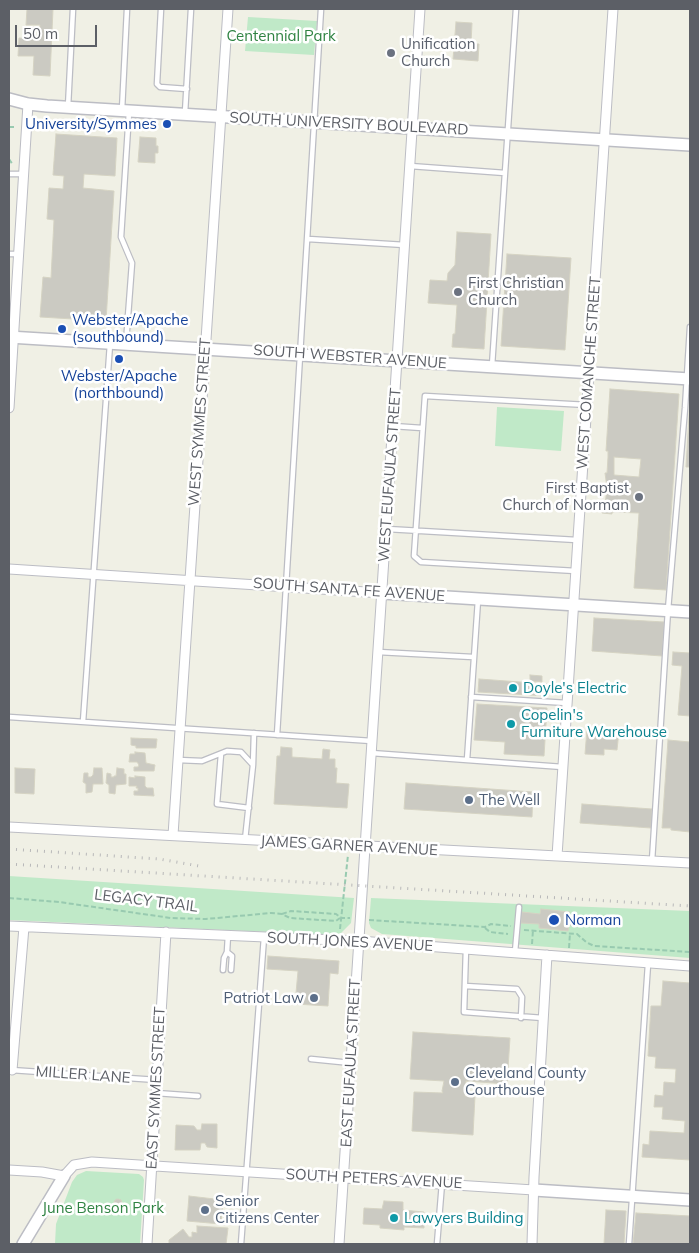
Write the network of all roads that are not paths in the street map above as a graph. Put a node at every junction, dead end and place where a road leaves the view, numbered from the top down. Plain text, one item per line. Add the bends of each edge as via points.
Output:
1 (73, 9) edge
2 (127, 9) edge
3 (160, 9) edge
4 (191, 9) edge
5 (228, 9) edge
6 (321, 9) edge
7 (420, 9) edge
8 (516, 9) edge
9 (613, 9) edge
10 (186, 89) junction
11 (9, 99) edge
12 (28, 104) junction
13 (68, 107) junction
14 (126, 111) junction
15 (185, 114) junction
16 (221, 117) junction
17 (315, 122) junction
18 (413, 127) junction
19 (508, 134) junction
20 (605, 140) junction
21 (690, 145) edge
22 (410, 166) junction
23 (505, 172) junction
24 (9, 174) edge
25 (24, 174) junction
26 (308, 239) junction
27 (405, 245) junction
28 (9, 254) edge
29 (19, 254) junction
30 (690, 327) edge
31 (11, 337) edge
32 (110, 343) junction
33 (126, 343) junction
34 (205, 348) junction
35 (301, 354) junction
36 (397, 360) junction
37 (492, 366) junction
38 (589, 372) junction
39 (689, 379) edge
40 (587, 405) junction
41 (9, 408) edge
42 (393, 426) junction
43 (422, 428) junction
44 (386, 529) junction
45 (415, 531) junction
46 (577, 540) junction
47 (9, 569) edge
48 (576, 572) junction
49 (94, 574) junction
50 (190, 580) junction
51 (286, 586) junction
52 (382, 593) junction
53 (478, 599) junction
54 (574, 605) junction
55 (668, 610) junction
56 (690, 612) edge
57 (378, 652) junction
58 (473, 657) junction
59 (471, 697) junction
60 (567, 703) junction
61 (9, 717) edge
62 (83, 722) junction
63 (180, 728) junction
64 (254, 733) junction
65 (277, 735) junction
66 (372, 741) junction
67 (371, 753) junction
68 (221, 754) junction
69 (178, 760) junction
70 (467, 760) junction
71 (253, 765) junction
72 (563, 767) junction
73 (249, 808) junction
74 (9, 827) edge
75 (173, 835) junction
76 (246, 840) junction
77 (365, 846) junction
78 (557, 856) junction
79 (652, 861) junction
80 (690, 863) edge
81 (519, 907) dead end
82 (9, 926) edge
83 (24, 927) junction
84 (166, 932) junction
85 (228, 935) junction
86 (264, 937) junction
87 (359, 941) junction
88 (466, 948) junction
89 (227, 952) junction
90 (515, 952) junction
91 (547, 955) junction
92 (648, 964) junction
93 (690, 966) edge
94 (223, 970) dead end
95 (231, 970) dead end
96 (465, 986) junction
97 (521, 1018) junction
98 (543, 1018) junction
99 (311, 1059) dead end
100 (351, 1064) junction
101 (11, 1070) edge
102 (157, 1080) junction
103 (156, 1093) junction
104 (198, 1096) dead end
105 (152, 1166) junction
106 (9, 1170) edge
107 (246, 1172) junction
108 (64, 1176) junction
109 (345, 1178) junction
110 (442, 1183) junction
111 (534, 1190) junction
112 (633, 1197) junction
113 (690, 1200) edge
114 (23, 1244) edge
115 (147, 1244) edge
116 (241, 1244) edge
117 (340, 1244) edge
118 (437, 1244) edge
119 (532, 1244) edge
120 (629, 1244) edge

1 - 13 lane
2 - 14 lane
3 - 10 lane via 156,84 160,88
4 - 10 lane
5 - 16 street, WEST SYMMES STREET
6 - 17 lane
7 - 18 street, WEST EUFAULA STREET
8 - 19 lane
9 - 20 street, WEST COMANCHE STREET
10 - 15 lane
11 - 12 street, SOUTH UNIVERSITY BOULEVARD
12 - 13 street, SOUTH UNIVERSITY BOULEVARD
12 - 25 street
13 - 14 street, SOUTH UNIVERSITY BOULEVARD
14 - 15 street, SOUTH UNIVERSITY BOULEVARD
14 - 33 lane via 121,237 132,263
15 - 16 street, SOUTH UNIVERSITY BOULEVARD
16 - 17 street, SOUTH UNIVERSITY BOULEVARD
16 - 34 street, WEST SYMMES STREET
17 - 18 street, SOUTH UNIVERSITY BOULEVARD
17 - 26 lane
18 - 19 street, SOUTH UNIVERSITY BOULEVARD
18 - 22 street, WEST EUFAULA STREET
19 - 20 street, SOUTH UNIVERSITY BOULEVARD
19 - 23 lane
20 - 21 street, SOUTH UNIVERSITY BOULEVARD
20 - 38 street, WEST COMANCHE STREET
22 - 23 lane
22 - 27 street, WEST EUFAULA STREET
23 - 37 lane
24 - 25 lane
25 - 29 street
26 - 27 lane
26 - 35 lane
27 - 36 street, WEST EUFAULA STREET
28 - 29 lane
29 - 31 street
30 - 39 lane
31 - 32 street, SOUTH WEBSTER AVENUE
31 - 41 street
32 - 33 street, SOUTH WEBSTER AVENUE
32 - 49 lane
33 - 34 street, SOUTH WEBSTER AVENUE
34 - 35 street, SOUTH WEBSTER AVENUE
34 - 50 street, WEST SYMMES STREET
35 - 36 street, SOUTH WEBSTER AVENUE
35 - 51 lane
36 - 37 street, SOUTH WEBSTER AVENUE
36 - 42 street, WEST EUFAULA STREET
37 - 38 street, SOUTH WEBSTER AVENUE
38 - 39 street, SOUTH WEBSTER AVENUE
38 - 40 street, WEST COMANCHE STREET
39 - 55 lane
40 - 43 lane via 425,396
40 - 46 street, WEST COMANCHE STREET
42 - 43 lane
42 - 44 street, WEST EUFAULA STREET
43 - 45 lane
44 - 45 lane
44 - 52 street, WEST EUFAULA STREET
45 - 46 lane
45 - 48 lane via 414,556 421,562
46 - 48 street, WEST COMANCHE STREET
47 - 49 street, SOUTH SANTA FE AVENUE
48 - 54 street, WEST COMANCHE STREET
49 - 50 street, SOUTH SANTA FE AVENUE
49 - 62 lane
50 - 51 street, SOUTH SANTA FE AVENUE
50 - 63 street, WEST SYMMES STREET
51 - 52 street, SOUTH SANTA FE AVENUE
51 - 65 lane
52 - 53 street, SOUTH SANTA FE AVENUE
52 - 57 street, WEST EUFAULA STREET
53 - 54 street, SOUTH SANTA FE AVENUE
53 - 58 lane
54 - 55 street, SOUTH SANTA FE AVENUE
54 - 60 street, WEST COMANCHE STREET
55 - 56 street, SOUTH SANTA FE AVENUE
55 - 79 lane
57 - 58 lane
57 - 66 street, WEST EUFAULA STREET
58 - 59 lane
59 - 60 lane
59 - 70 lane
60 - 72 street, WEST COMANCHE STREET
61 - 62 lane
62 - 63 lane
63 - 64 lane
63 - 69 street, WEST SYMMES STREET
64 - 65 lane
64 - 71 lane
65 - 66 lane
66 - 67 street, WEST EUFAULA STREET
67 - 70 lane
67 - 77 street, WEST EUFAULA STREET
68 - 69 lane via 202,761
68 - 71 lane via 241,752
68 - 73 lane via 217,804
69 - 75 street, WEST SYMMES STREET
70 - 72 lane
71 - 73 lane
72 - 78 street, WEST COMANCHE STREET
73 - 76 lane
74 - 75 street, JAMES GARNER AVENUE
75 - 76 street, JAMES GARNER AVENUE
76 - 77 street, JAMES GARNER AVENUE
77 - 78 street, JAMES GARNER AVENUE
77 - 87 street, WEST EUFAULA STREET
78 - 79 street, JAMES GARNER AVENUE
79 - 80 street, JAMES GARNER AVENUE
81 - 90 lane
82 - 83 street, SOUTH JONES AVENUE
83 - 84 street, SOUTH JONES AVENUE
83 - 101 street
84 - 85 street, SOUTH JONES AVENUE
84 - 102 street, EAST SYMMES STREET
85 - 86 street, SOUTH JONES AVENUE
85 - 89 lane
86 - 87 street, SOUTH JONES AVENUE
86 - 107 lane
87 - 88 street, SOUTH JONES AVENUE
87 - 100 street, EAST EUFAULA STREET
88 - 90 street, SOUTH JONES AVENUE
88 - 96 lane
89 - 94 lane
89 - 95 lane via 232,956
90 - 91 street, SOUTH JONES AVENUE
91 - 92 street, SOUTH JONES AVENUE
91 - 98 street
92 - 93 street, SOUTH JONES AVENUE
92 - 112 lane
96 - 97 lane via 517,989 522,997
96 - 97 lane via 464,1012
97 - 98 lane
98 - 111 street
99 - 100 lane
100 - 109 street, EAST EUFAULA STREET
101 - 102 lane, MILLER LANE
102 - 103 street, EAST SYMMES STREET
103 - 104 lane
103 - 105 street, EAST SYMMES STREET
105 - 107 street, SOUTH PETERS AVENUE
105 - 108 street, SOUTH PETERS AVENUE via 92,1162 74,1165
105 - 115 street, EAST SYMMES STREET
106 - 108 street
107 - 109 street, SOUTH PETERS AVENUE
107 - 116 lane
108 - 114 street
109 - 110 street, SOUTH PETERS AVENUE
109 - 117 street, EAST EUFAULA STREET
110 - 111 street, SOUTH PETERS AVENUE
110 - 118 lane
111 - 112 street, SOUTH PETERS AVENUE
111 - 119 street
112 - 113 street, SOUTH PETERS AVENUE
112 - 120 lane

